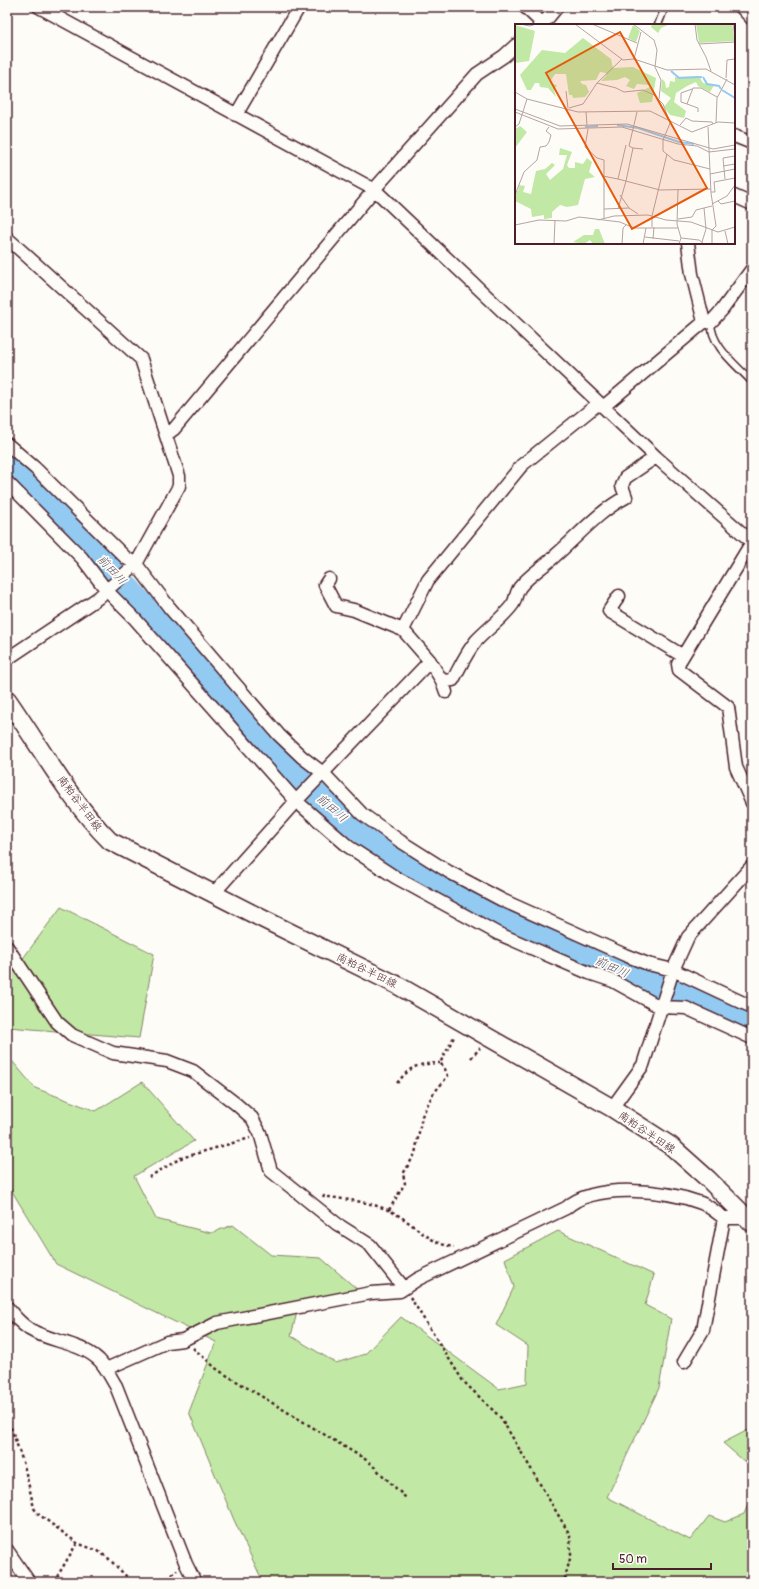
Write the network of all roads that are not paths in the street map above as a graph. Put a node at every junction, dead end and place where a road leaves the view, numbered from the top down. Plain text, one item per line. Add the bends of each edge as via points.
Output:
1 (39, 7) edge
2 (299, 7) edge
3 (524, 7) edge
4 (557, 7) edge
5 (665, 7) edge
6 (541, 24) edge
7 (658, 24) edge
8 (515, 46) edge
9 (236, 115) junction
10 (735, 136) edge
11 (752, 143) edge
12 (375, 190) junction
13 (735, 196) edge
14 (752, 204) edge
15 (7, 238) edge
16 (688, 244) edge
17 (752, 269) edge
18 (707, 322) junction
19 (752, 382) edge
20 (601, 405) junction
21 (166, 435) junction
22 (7, 444) edge
23 (656, 457) junction
24 (7, 482) edge
25 (752, 542) edge
26 (134, 567) junction
27 (329, 579) dead end
28 (107, 591) junction
29 (619, 596) dead end
30 (403, 630) junction
31 (682, 656) junction
32 (7, 659) edge
33 (430, 661) junction
34 (7, 699) edge
35 (320, 776) junction
36 (299, 799) junction
37 (752, 803) edge
38 (752, 866) edge
39 (213, 894) junction
40 (7, 947) edge
41 (673, 970) junction
42 (660, 1007) junction
43 (752, 1007) edge
44 (752, 1038) edge
45 (612, 1108) junction
46 (724, 1218) junction
47 (749, 1220) edge
48 (404, 1288) junction
49 (9, 1315) edge
50 (684, 1362) dead end
51 (106, 1369) junction
52 (7, 1550) edge
53 (29, 1582) edge
54 (194, 1582) edge

1 - 9 street
2 - 9 street
3 - 6 street
4 - 6 street
5 - 7 lane
8 - 12 street via 477,74
9 - 12 street
10 - 11 street
12 - 20 street
12 - 21 street via 174,429
13 - 14 street
15 - 21 street via 141,359
16 - 18 street via 692,274
17 - 18 street via 722,310
18 - 19 lane via 730,360
18 - 20 street
20 - 23 street
20 - 30 street via 522,465 428,580
21 - 26 street via 179,476 179,486
22 - 26 street via 35,468
23 - 25 street
23 - 33 street via 625,478 622,486 626,496 612,504 576,535 520,588 513,604 475,642 453,680 444,686
24 - 28 street via 82,558
25 - 31 street
26 - 28 street
26 - 35 street via 274,729
27 - 30 street via 325,585 336,606 354,610
28 - 32 street
28 - 36 street
29 - 31 street via 609,611
30 - 33 street
31 - 37 street via 678,664 679,670 728,707 736,767
33 - 35 street
34 - 39 main road, 南粕谷半田線 via 70,792 110,841
35 - 36 street
35 - 41 street via 362,814 449,872 502,900 625,955
36 - 39 street
36 - 42 street via 349,847 395,876 497,933 613,981
38 - 41 street via 688,937
39 - 45 main road, 南粕谷半田線 via 397,985
40 - 48 street via 57,1022 72,1035 113,1053 167,1061 193,1071 236,1104 252,1118 260,1133 271,1171 317,1209 370,1245
41 - 42 street
41 - 43 street
42 - 44 street via 686,1008
42 - 45 street via 643,1065
45 - 47 main road, 南粕谷半田線 via 672,1146
46 - 47 street
46 - 48 street via 702,1203 656,1192 603,1191 582,1197 566,1208
46 - 50 street via 703,1330
48 - 51 street via 400,1291 371,1294 217,1323 183,1340 167,1342
49 - 51 street via 29,1329 83,1350 99,1360
51 - 54 street via 116,1386
52 - 53 street

